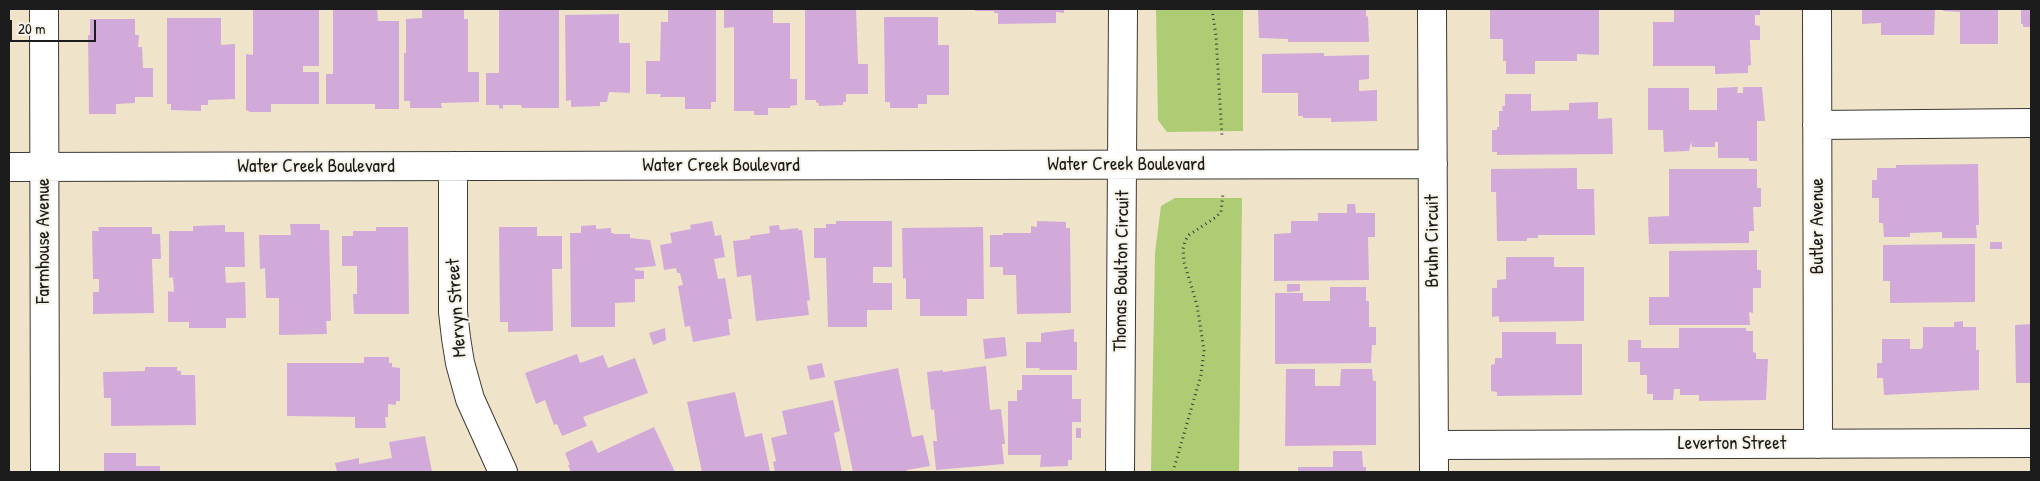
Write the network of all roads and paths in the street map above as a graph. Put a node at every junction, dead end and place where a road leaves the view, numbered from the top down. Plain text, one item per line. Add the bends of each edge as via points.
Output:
1 (44, 9) edge
2 (1124, 9) edge
3 (1212, 9) edge
4 (1432, 9) edge
5 (1817, 9) edge
6 (2031, 123) edge
7 (1817, 124) junction
8 (1222, 139) dead end
9 (1433, 164) junction
10 (1123, 165) junction
11 (453, 166) junction
12 (9, 167) edge
13 (44, 167) junction
14 (1223, 187) dead end
15 (2031, 443) edge
16 (1818, 444) junction
17 (1434, 445) junction
18 (45, 472) edge
19 (503, 472) edge
20 (1120, 472) edge
21 (1172, 472) edge
22 (1434, 472) edge

1 - 13 street, Farmhouse Avenue
2 - 10 street, Thomas Boulton Circuit
3 - 8 path via 1218,52
4 - 9 street, Bruhn Circuit
5 - 7 street, Butler Avenue
6 - 7 street
7 - 16 street, Butler Avenue
9 - 10 street, Water Creek Boulevard
9 - 17 street, Bruhn Circuit
10 - 11 street, Water Creek Boulevard
10 - 20 street, Thomas Boulton Circuit
11 - 13 street, Water Creek Boulevard
11 - 19 street, Mervyn Street via 454,312 460,363 470,399
12 - 13 street, Water Creek Boulevard
13 - 18 street, Farmhouse Avenue
14 - 21 path via 1221,212 1184,241 1184,262 1197,305 1204,351
15 - 16 street, Leverton Street
16 - 17 street, Leverton Street
17 - 22 street, Bruhn Circuit

